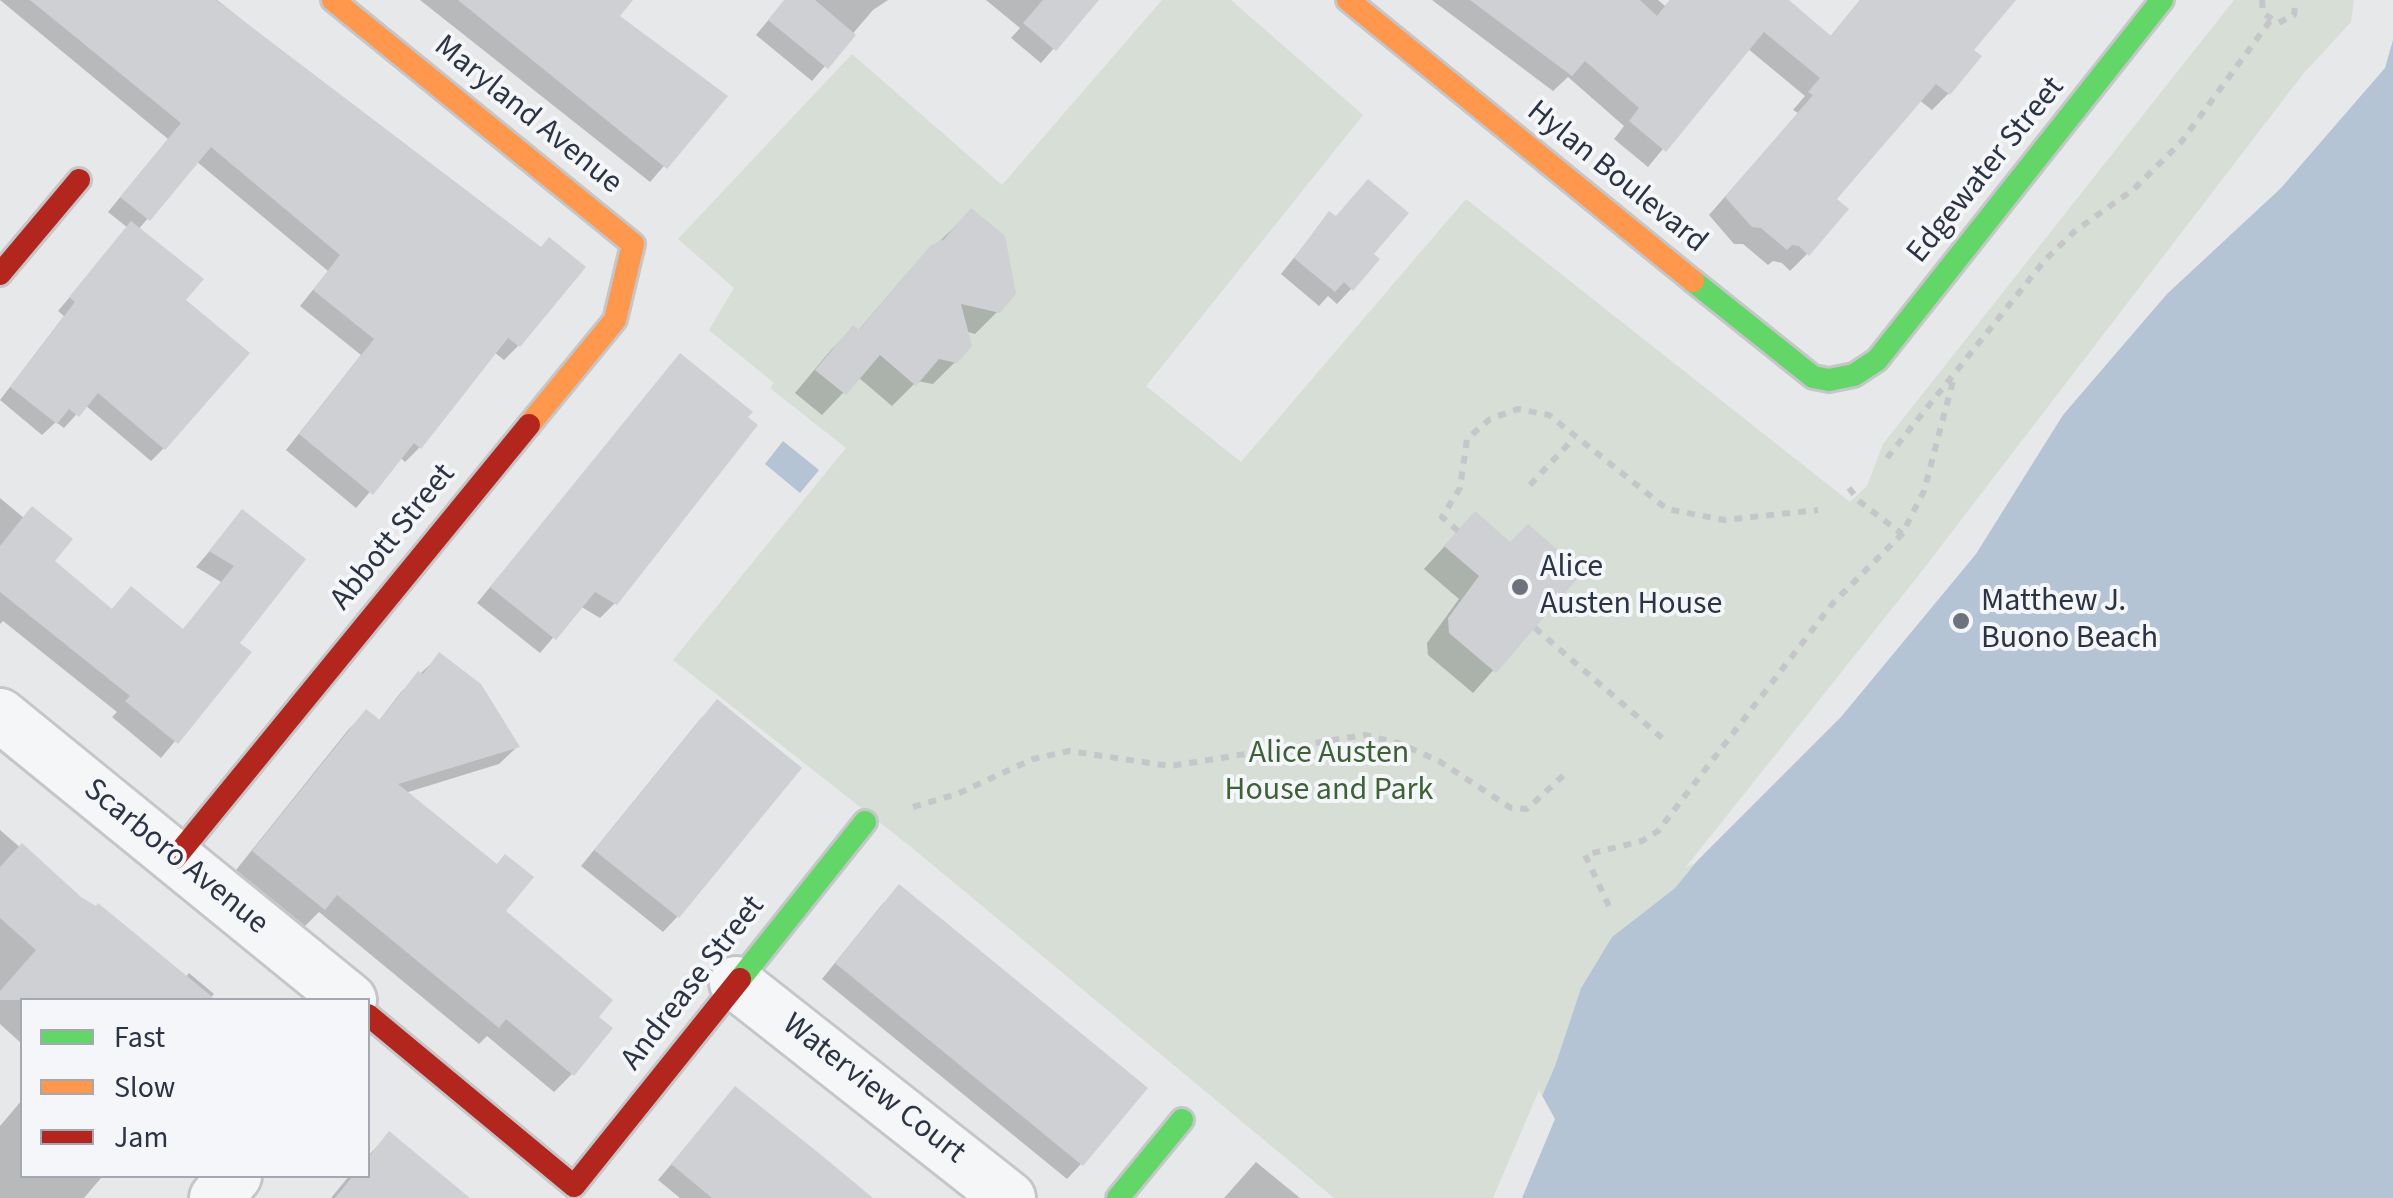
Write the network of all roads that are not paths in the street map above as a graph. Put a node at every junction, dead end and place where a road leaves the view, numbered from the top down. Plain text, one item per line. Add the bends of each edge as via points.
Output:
1 (333, 0) edge
2 (1348, 0) edge
3 (2162, 0) edge
4 (79, 180) dead end
5 (633, 244) joint
6 (0, 274) edge
7 (1854, 375) joint
8 (0, 715) edge
9 (865, 822) dead end
10 (175, 858) junction
11 (736, 983) junction
12 (346, 998) edge
13 (370, 1018) edge
14 (1182, 1120) dead end
15 (234, 1178) edge
16 (574, 1186) joint
17 (216, 1198) edge
18 (1009, 1198) edge
19 (1118, 1198) edge

1 - 5 street, Maryland Avenue
2 - 7 street, Hylan Boulevard via 1813,377
3 - 7 street, Edgewater Street via 1893,341
4 - 6 street
5 - 10 street, Abbott Street via 615,320
8 - 10 street, Scarboro Avenue
9 - 11 street, Andrease Street
10 - 12 street, Scarboro Avenue
11 - 16 street, Andrease Street
11 - 18 street, Waterview Court
13 - 16 street, Scarboro Avenue
14 - 19 street
15 - 17 street

